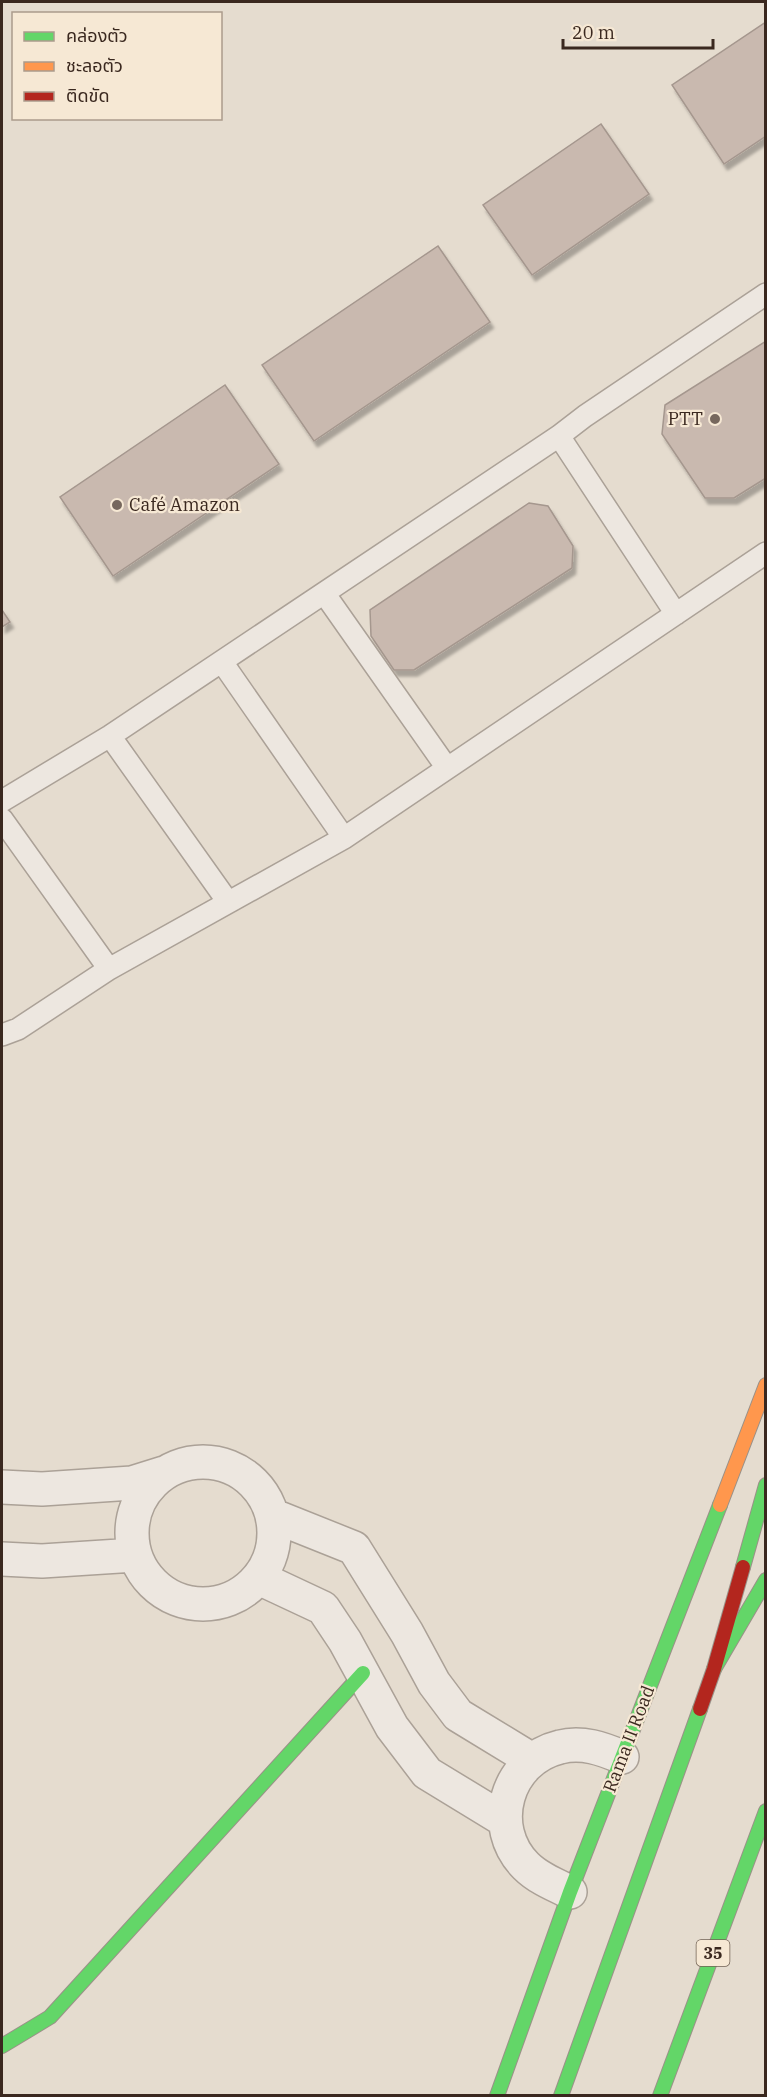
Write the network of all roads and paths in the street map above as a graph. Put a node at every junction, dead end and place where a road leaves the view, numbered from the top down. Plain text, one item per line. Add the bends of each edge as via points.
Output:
1 (765, 294) edge
2 (560, 436) junction
3 (765, 553) edge
4 (324, 593) junction
5 (676, 614) junction
6 (222, 662) junction
7 (110, 736) junction
8 (447, 768) junction
9 (2, 801) edge
10 (2, 819) edge
11 (344, 838) junction
12 (228, 902) junction
13 (109, 969) junction
14 (2, 1035) edge
15 (765, 1385) edge
16 (164, 1473) junction
17 (765, 1485) edge
18 (2, 1487) edge
19 (274, 1516) junction
20 (135, 1555) junction
21 (2, 1559) edge
22 (259, 1578) junction
23 (765, 1580) edge
24 (714, 1669) junction
25 (363, 1673) junction
26 (622, 1757) junction
27 (531, 1760) junction
28 (765, 1811) edge
29 (504, 1820) junction
30 (765, 1820) edge
31 (570, 1892) junction
32 (2, 2046) edge
33 (497, 2096) edge
34 (561, 2096) edge
35 (660, 2096) edge
36 (665, 2096) edge

1 - 2 lane
2 - 4 lane
2 - 5 lane
3 - 5 lane
4 - 6 lane
4 - 8 lane
5 - 8 lane
6 - 7 lane
6 - 11 lane
7 - 9 lane
7 - 12 lane
8 - 11 lane
10 - 13 lane
11 - 12 lane
12 - 13 lane
13 - 14 lane via 18,1029
15 - 26 main road, Rama II Road
16 - 18 street via 132,1483 42,1489
16 - 19 street via 185,1464 207,1461 230,1466 249,1478 264,1495
16 - 20 street via 147,1489 136,1509 132,1532
17 - 24 main road
19 - 22 street via 275,1538 270,1559
19 - 27 street via 354,1548 434,1683 458,1714
20 - 21 street via 42,1561
20 - 22 street via 160,1590 179,1600 201,1604 223,1601 243,1592
22 - 25 street via 323,1608
23 - 24 main road
24 - 34 main road
25 - 29 street via 392,1726 427,1773
25 - 32 main road via 50,2017
26 - 27 street via 579,1744 559,1747
26 - 31 main road, Rama II Road
27 - 29 street via 508,1796
28 - 35 main road, 35
29 - 31 street via 512,1848 527,1867
30 - 36 main road
31 - 33 main road, Rama II Road

